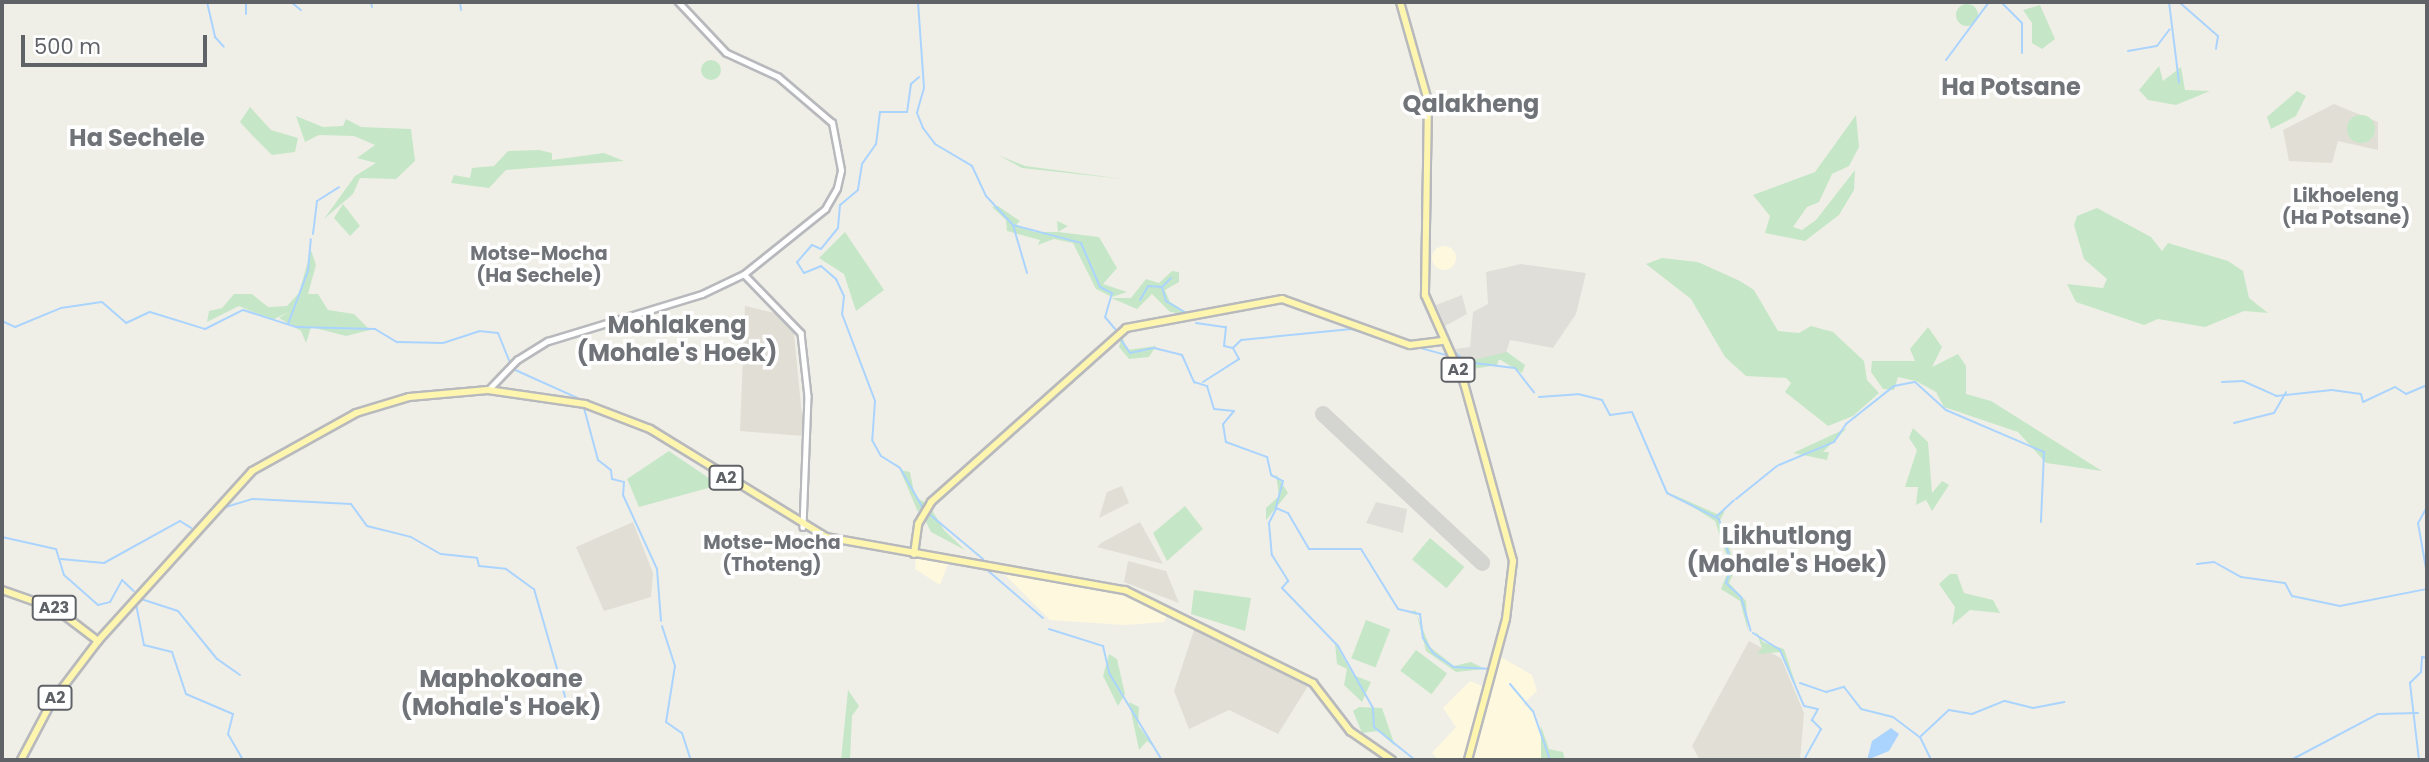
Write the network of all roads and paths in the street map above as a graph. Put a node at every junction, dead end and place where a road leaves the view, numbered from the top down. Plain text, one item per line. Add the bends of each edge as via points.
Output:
1 (678, 2) edge
2 (1400, 2) edge
3 (744, 274) junction
4 (1441, 339) junction
5 (488, 390) junction
6 (803, 527) junction
7 (916, 541) junction
8 (904, 552) junction
9 (914, 554) junction
10 (925, 556) junction
11 (2, 590) edge
12 (1504, 624) junction
13 (98, 641) junction
14 (1502, 653) dead end
15 (1474, 734) junction
16 (21, 760) edge
17 (1392, 760) edge
18 (1466, 760) edge

1 - 3 street via 726,53 778,77 835,131 841,176 829,204
2 - 4 main road, A2 via 1428,101 1424,280
3 - 5 street via 704,293 548,341 517,360
3 - 6 street via 801,333 808,396
4 - 7 main road via 1410,345 1282,299 1126,328 931,502
4 - 12 main road, A2 via 1464,383 1511,547
5 - 6 main road, A2 via 584,404 650,429
5 - 13 main road, A2 via 387,402 288,445 210,510
6 - 8 main road, A2
7 - 8 main road
7 - 9 main road
7 - 10 main road
8 - 9 main road, A2
9 - 10 main road, A2
10 - 17 main road, A2 via 1093,579 1135,594 1313,683 1346,727
11 - 13 main road, A23 via 57,609
12 - 14 main road
12 - 15 main road, A2
13 - 16 main road, A2 via 51,704
15 - 18 main road, A2
15 - 18 main road, A2 via 1475,746

